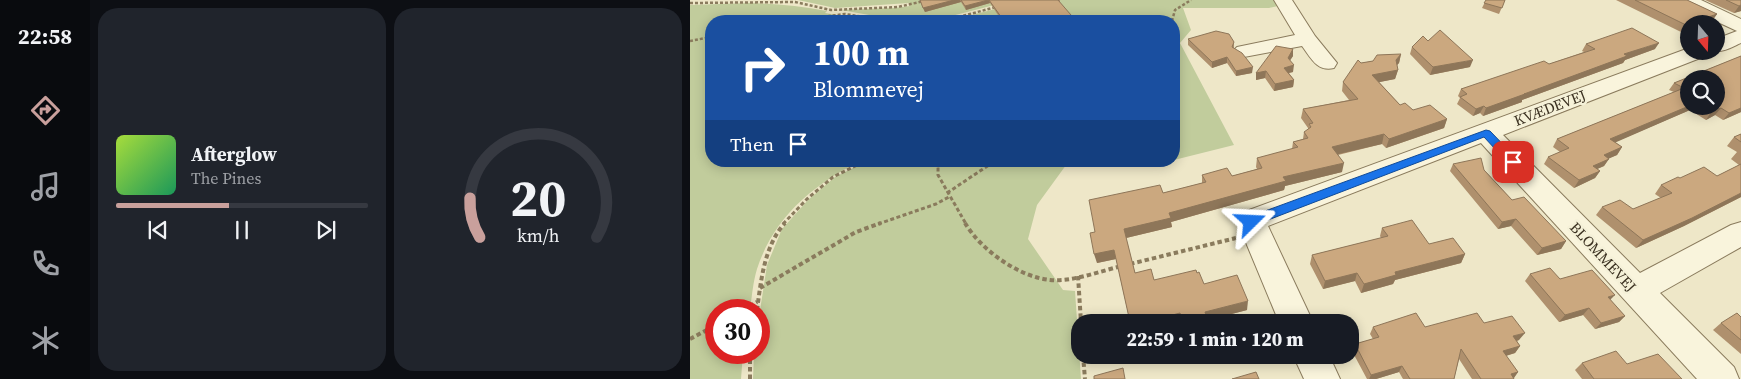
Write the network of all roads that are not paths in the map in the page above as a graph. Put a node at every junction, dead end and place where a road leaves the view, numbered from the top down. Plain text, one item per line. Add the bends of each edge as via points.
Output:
1 (1283, 0) edge
2 (1686, 0) edge
3 (1741, 26) edge
4 (1741, 36) edge
5 (1307, 39) junction
6 (1725, 42) edge
7 (1244, 51) dead end
8 (1680, 59) edge
9 (1326, 63) dead end
10 (1486, 133) junction
11 (1741, 233) edge
12 (1635, 291) junction
13 (1292, 314) edge
14 (1315, 364) edge
15 (1322, 379) edge
16 (1721, 379) edge

1 - 5 street
2 - 3 street
4 - 6 street
5 - 7 street
5 - 9 street
8 - 10 street, KVÆDEVEJ
10 - 12 street, BLOMMEVEJ
10 - 13 street, KVÆDEVEJ via 1251,222
11 - 12 street
12 - 16 street, BLOMMEVEJ
14 - 15 street

